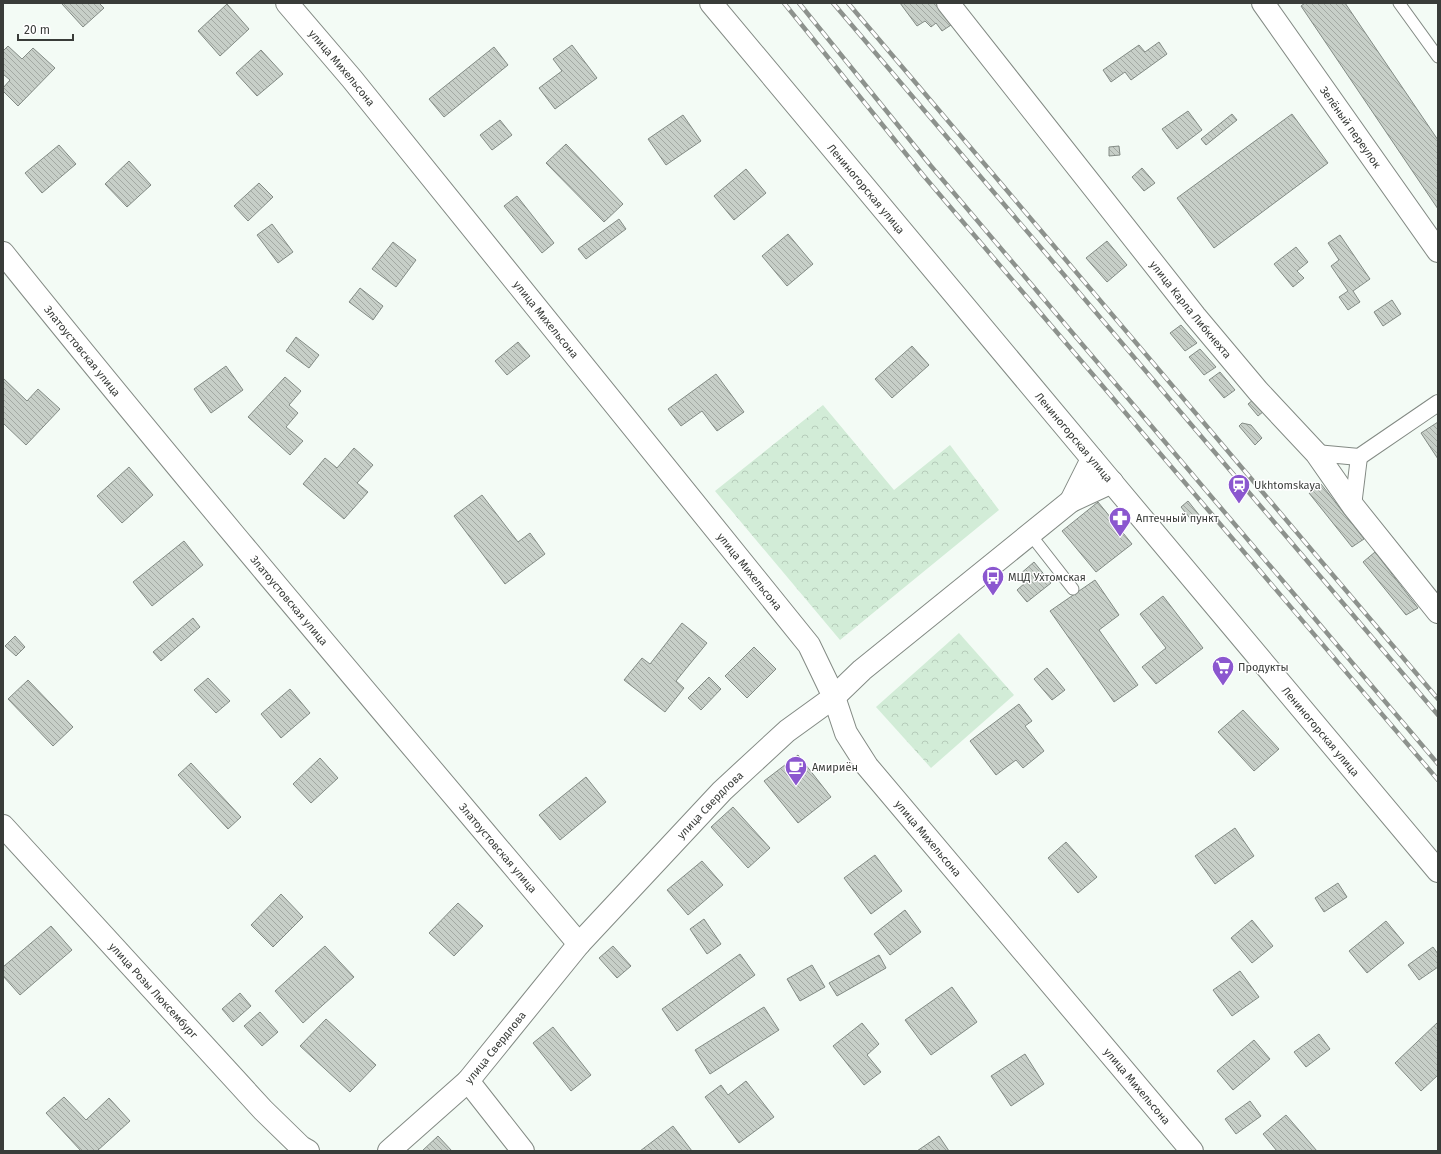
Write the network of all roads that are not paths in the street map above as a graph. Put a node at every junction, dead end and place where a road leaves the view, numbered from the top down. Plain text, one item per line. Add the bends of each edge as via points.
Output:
1 (287, 3) edge
2 (711, 3) edge
3 (948, 3) edge
4 (1263, 3) edge
5 (1399, 3) edge
6 (1438, 57) edge
7 (1438, 251) edge
8 (3, 253) edge
9 (1438, 403) edge
10 (1316, 453) junction
11 (1359, 457) junction
12 (1092, 459) junction
13 (1112, 482) junction
14 (1071, 501) junction
15 (1353, 506) junction
16 (1030, 534) junction
17 (1073, 589) dead end
18 (1438, 612) edge
19 (834, 697) junction
20 (3, 826) edge
21 (1438, 871) edge
22 (579, 944) junction
23 (468, 1081) junction
24 (308, 1151) edge
25 (389, 1151) edge
26 (523, 1151) edge
27 (1192, 1151) edge

1 - 19 street, улица Михельсона via 352,79 809,645
2 - 12 street, Лениногорская улица
3 - 10 street, улица Карла Либкнехта via 1195,316 1258,391
4 - 7 street, Зелёный переулок
5 - 6 lane
8 - 22 street, Златоустовская улица via 323,641
9 - 11 street
10 - 11 street
10 - 15 street, улица Карла Либкнехта
11 - 15 street
12 - 13 street, Лениногорская улица
12 - 14 street, улица Свердлова
13 - 14 street, улица Свердлова
13 - 21 street, Лениногорская улица
14 - 16 street, улица Свердлова
15 - 18 street, улица Карла Либкнехта
16 - 17 lane
16 - 19 street, улица Свердлова via 862,670
19 - 22 street, улица Свердлова via 787,731 722,791
19 - 27 street, улица Михельсона via 846,733 867,766
20 - 24 street, улица Розы Люксембург via 263,1110
22 - 23 street, улица Свердлова
23 - 25 street, улица Свердлова
23 - 26 street

